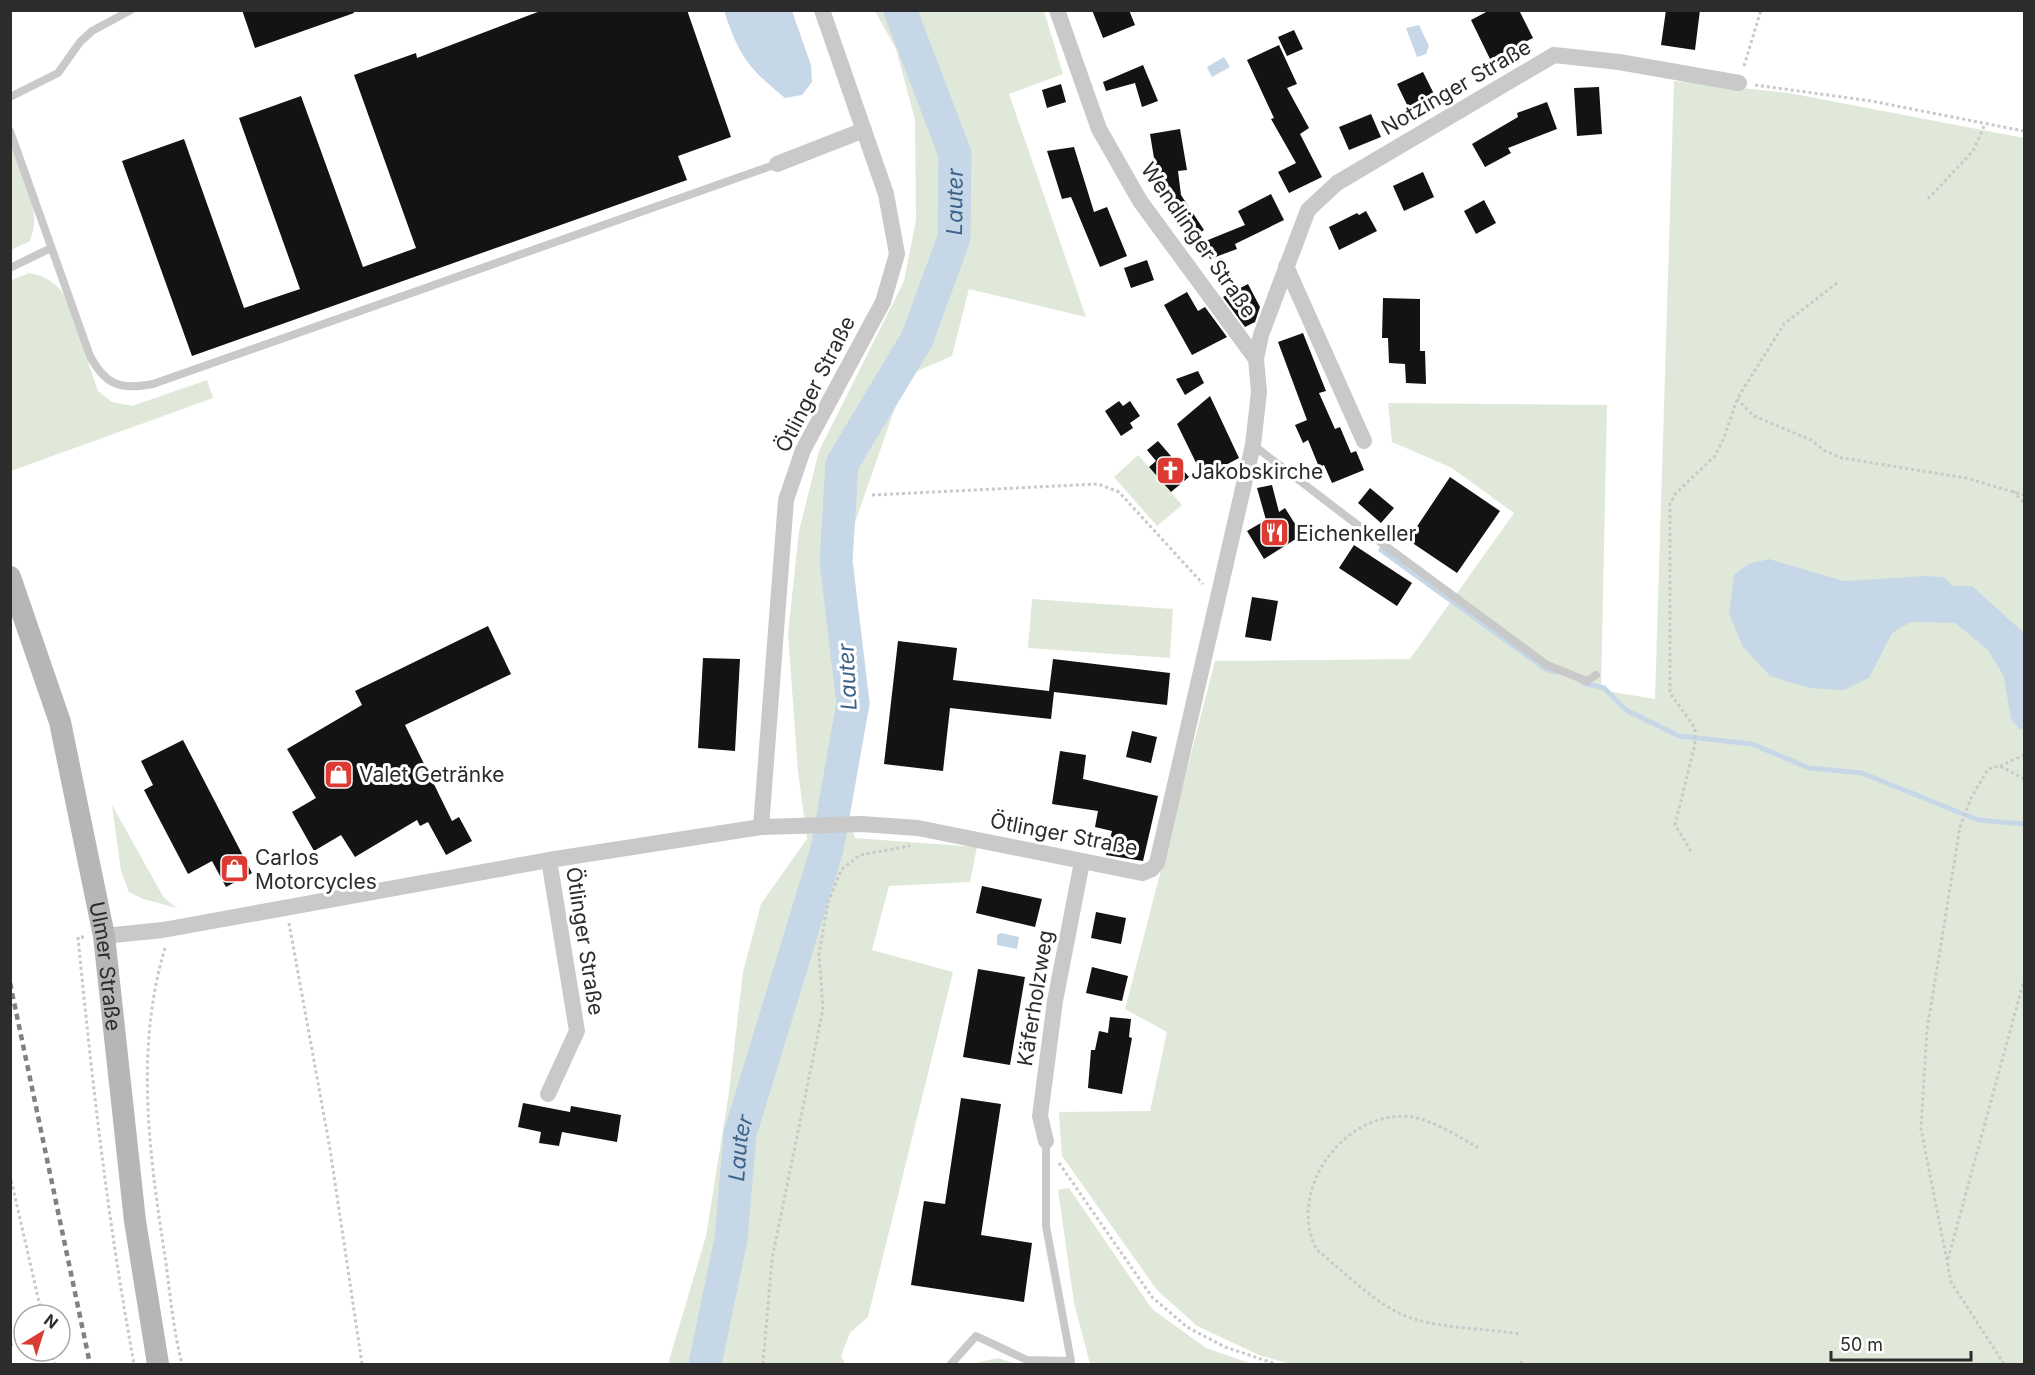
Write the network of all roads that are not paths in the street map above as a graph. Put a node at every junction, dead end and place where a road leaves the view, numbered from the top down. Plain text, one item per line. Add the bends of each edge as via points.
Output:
1 (132, 10) edge
2 (822, 10) edge
3 (1057, 10) edge
4 (1739, 83) road end
5 (10, 98) edge
6 (864, 130) junction
7 (10, 131) edge
8 (777, 164) joint
9 (51, 248) junction
10 (1286, 266) junction
11 (10, 268) edge
12 (1256, 359) junction
13 (1364, 441) dead end
14 (1253, 445) junction
15 (10, 577) edge
16 (1596, 675) dead end
17 (761, 827) junction
18 (549, 860) junction
19 (1082, 862) junction
20 (104, 936) junction
21 (548, 1094) dead end
22 (1046, 1141) joint
23 (158, 1365) edge
24 (951, 1365) edge

1 - 5 lane via 92,31 58,73
2 - 6 street, Ötlinger Straße
3 - 12 street, Wendlinger Straße via 1099,129 1140,201
4 - 10 street, Notzinger Straße via 1554,55 1337,183 1308,210
6 - 8 street
6 - 17 street, Ötlinger Straße via 886,194 897,254 883,302 803,450 786,500
7 - 9 lane
8 - 9 lane via 153,384 132,388 107,380 98,371
9 - 11 lane
10 - 12 street, Notzinger Straße
10 - 13 street
12 - 14 street, Ötlinger Straße via 1259,392
14 - 16 lane via 1547,664 1587,681
14 - 19 street, Ötlinger Straße via 1157,863 1143,873
15 - 20 main road, Ulmer Straße via 60,722
17 - 18 street, Ötlinger Straße
17 - 19 street, Ötlinger Straße via 861,824 918,828
18 - 20 street, Ötlinger Straße via 287,909
18 - 21 street, Ötlinger Straße via 577,1031
19 - 22 street, Käferholzweg via 1044,1082 1040,1116
20 - 23 main road, Ulmer Straße via 135,1221
22 - 24 lane via 1046,1226 1071,1361 1027,1360 976,1336

